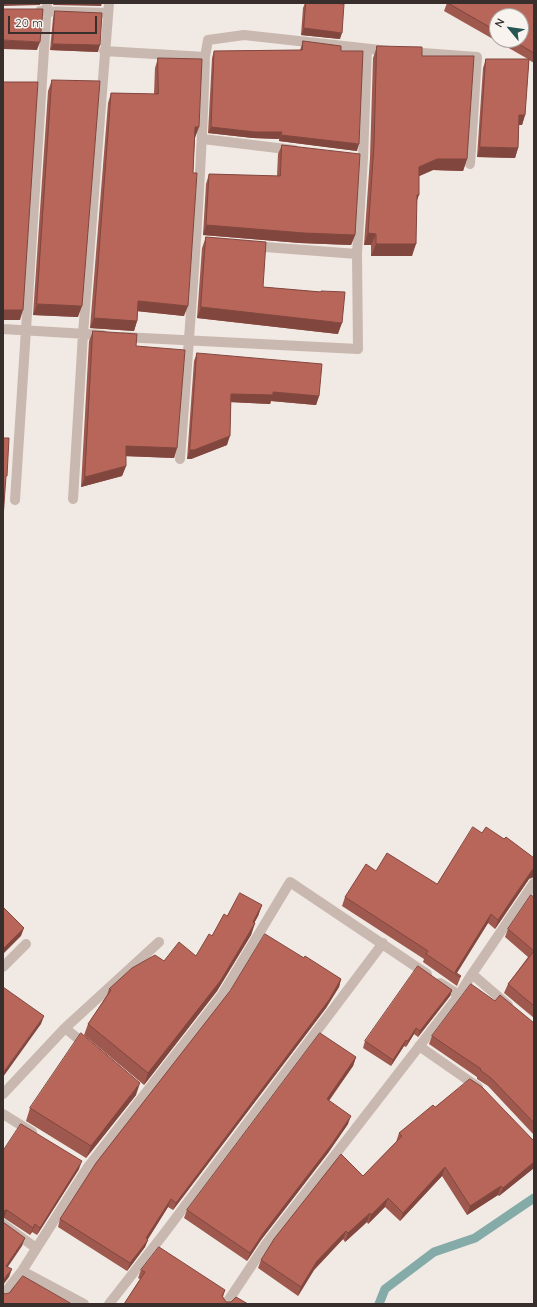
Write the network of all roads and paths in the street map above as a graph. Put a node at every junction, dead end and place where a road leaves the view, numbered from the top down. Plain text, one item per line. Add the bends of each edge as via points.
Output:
1 (47, 7) edge
2 (108, 8) edge
3 (32, 11) edge
4 (367, 49) junction
5 (104, 51) junction
6 (205, 57) junction
7 (203, 139) junction
8 (302, 151) edge
9 (470, 164) dead end
10 (242, 245) edge
11 (357, 254) junction
12 (3, 329) edge
13 (26, 330) junction
14 (82, 334) junction
15 (189, 341) junction
16 (180, 459) dead end
17 (73, 499) dead end
18 (15, 500) dead end
19 (534, 883) edge
20 (526, 894) junction
21 (534, 901) edge
22 (159, 942) dead end
23 (383, 943) junction
24 (26, 944) dead end
25 (3, 967) edge
26 (472, 974) junction
27 (459, 995) junction
28 (517, 1012) edge
29 (65, 1028) junction
30 (419, 1046) junction
31 (96, 1054) edge
32 (484, 1091) edge
33 (3, 1094) edge
34 (3, 1114) edge
35 (42, 1139) edge
36 (3, 1224) edge
37 (36, 1248) junction
38 (22, 1271) junction
39 (3, 1295) edge
40 (84, 1304) edge
41 (109, 1304) edge
42 (226, 1304) edge

1 - 2 street
1 - 3 street
1 - 13 street
2 - 5 street
4 - 6 street via 244,35 208,40
4 - 9 street via 477,57
4 - 11 street via 359,158
5 - 6 street
5 - 14 street
6 - 7 street
7 - 8 street
7 - 15 street via 200,242
10 - 11 street
11 - 15 street via 358,348
12 - 13 street
13 - 14 street
13 - 18 street
14 - 15 street
14 - 17 street
15 - 16 street
19 - 20 street
20 - 21 street
20 - 26 street
22 - 29 street
23 - 27 street
23 - 37 street via 290,882 222,995 84,1165
23 - 41 street
24 - 25 street
26 - 27 street
26 - 28 street
27 - 30 street
29 - 31 street
29 - 33 street
30 - 32 street
30 - 42 street via 266,1244
34 - 35 street
36 - 37 street
37 - 38 street
38 - 39 street
38 - 40 street

